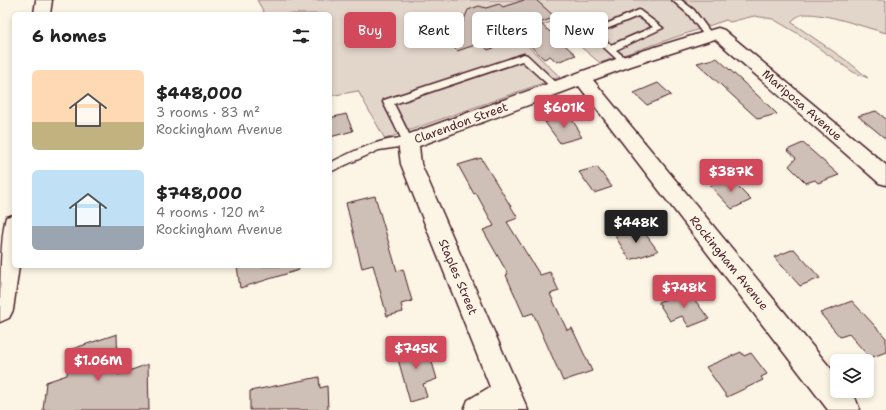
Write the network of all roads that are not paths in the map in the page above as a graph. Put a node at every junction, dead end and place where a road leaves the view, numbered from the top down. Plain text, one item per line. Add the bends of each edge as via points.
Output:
1 (44, 0) edge
2 (676, 0) edge
3 (42, 12) edge
4 (714, 34) junction
5 (610, 49) junction
6 (625, 62) junction
7 (582, 79) junction
8 (557, 88) junction
9 (408, 142) junction
10 (332, 167) edge
11 (886, 177) edge
12 (12, 236) edge
13 (0, 310) edge
14 (511, 402) edge
15 (478, 410) edge
16 (846, 410) edge

1 - 3 street
2 - 4 lane
4 - 6 street, Clarendon Street
4 - 11 street, Mariposa Avenue
5 - 5 lane via 591,32 639,13 659,28
5 - 6 lane
6 - 7 street, Clarendon Street
7 - 8 street, Clarendon Street
7 - 16 street, Rockingham Avenue
8 - 9 street, Clarendon Street
8 - 9 lane via 524,57 388,102
9 - 10 lane via 373,147
9 - 14 street, Staples Street via 411,164
12 - 13 street
14 - 15 street

